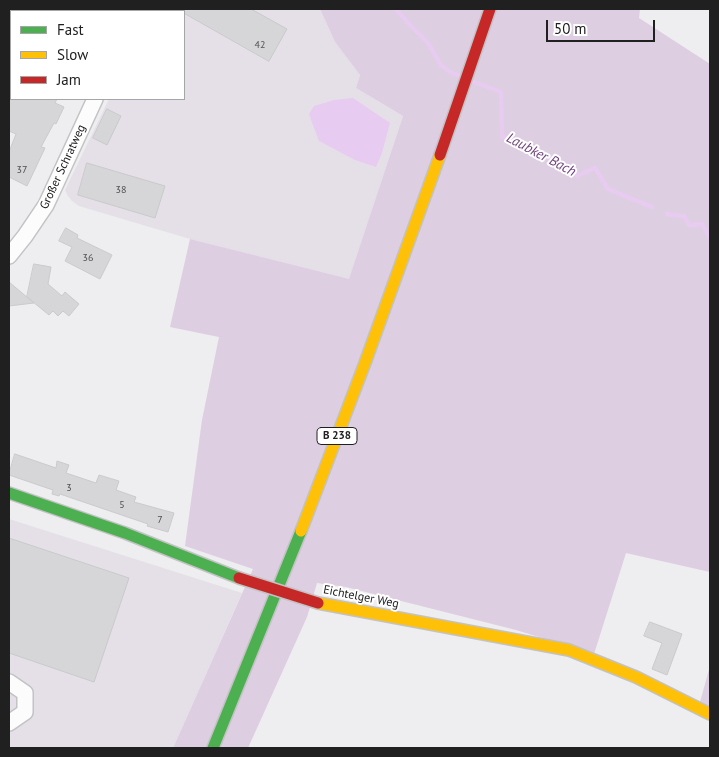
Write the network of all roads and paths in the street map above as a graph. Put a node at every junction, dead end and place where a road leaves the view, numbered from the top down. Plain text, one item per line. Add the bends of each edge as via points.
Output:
1 (490, 9) edge
2 (94, 100) edge
3 (9, 256) edge
4 (9, 493) edge
5 (9, 682) edge
6 (710, 714) edge
7 (9, 723) edge
8 (213, 748) edge

1 - 8 main road, B 238 via 393,288 290,560
2 - 3 street, Großer Schratweg via 46,204
4 - 6 main road, Eichtelger Weg, bridge via 175,551 240,578 318,603 568,650 636,677
5 - 7 street via 25,693 25,712

